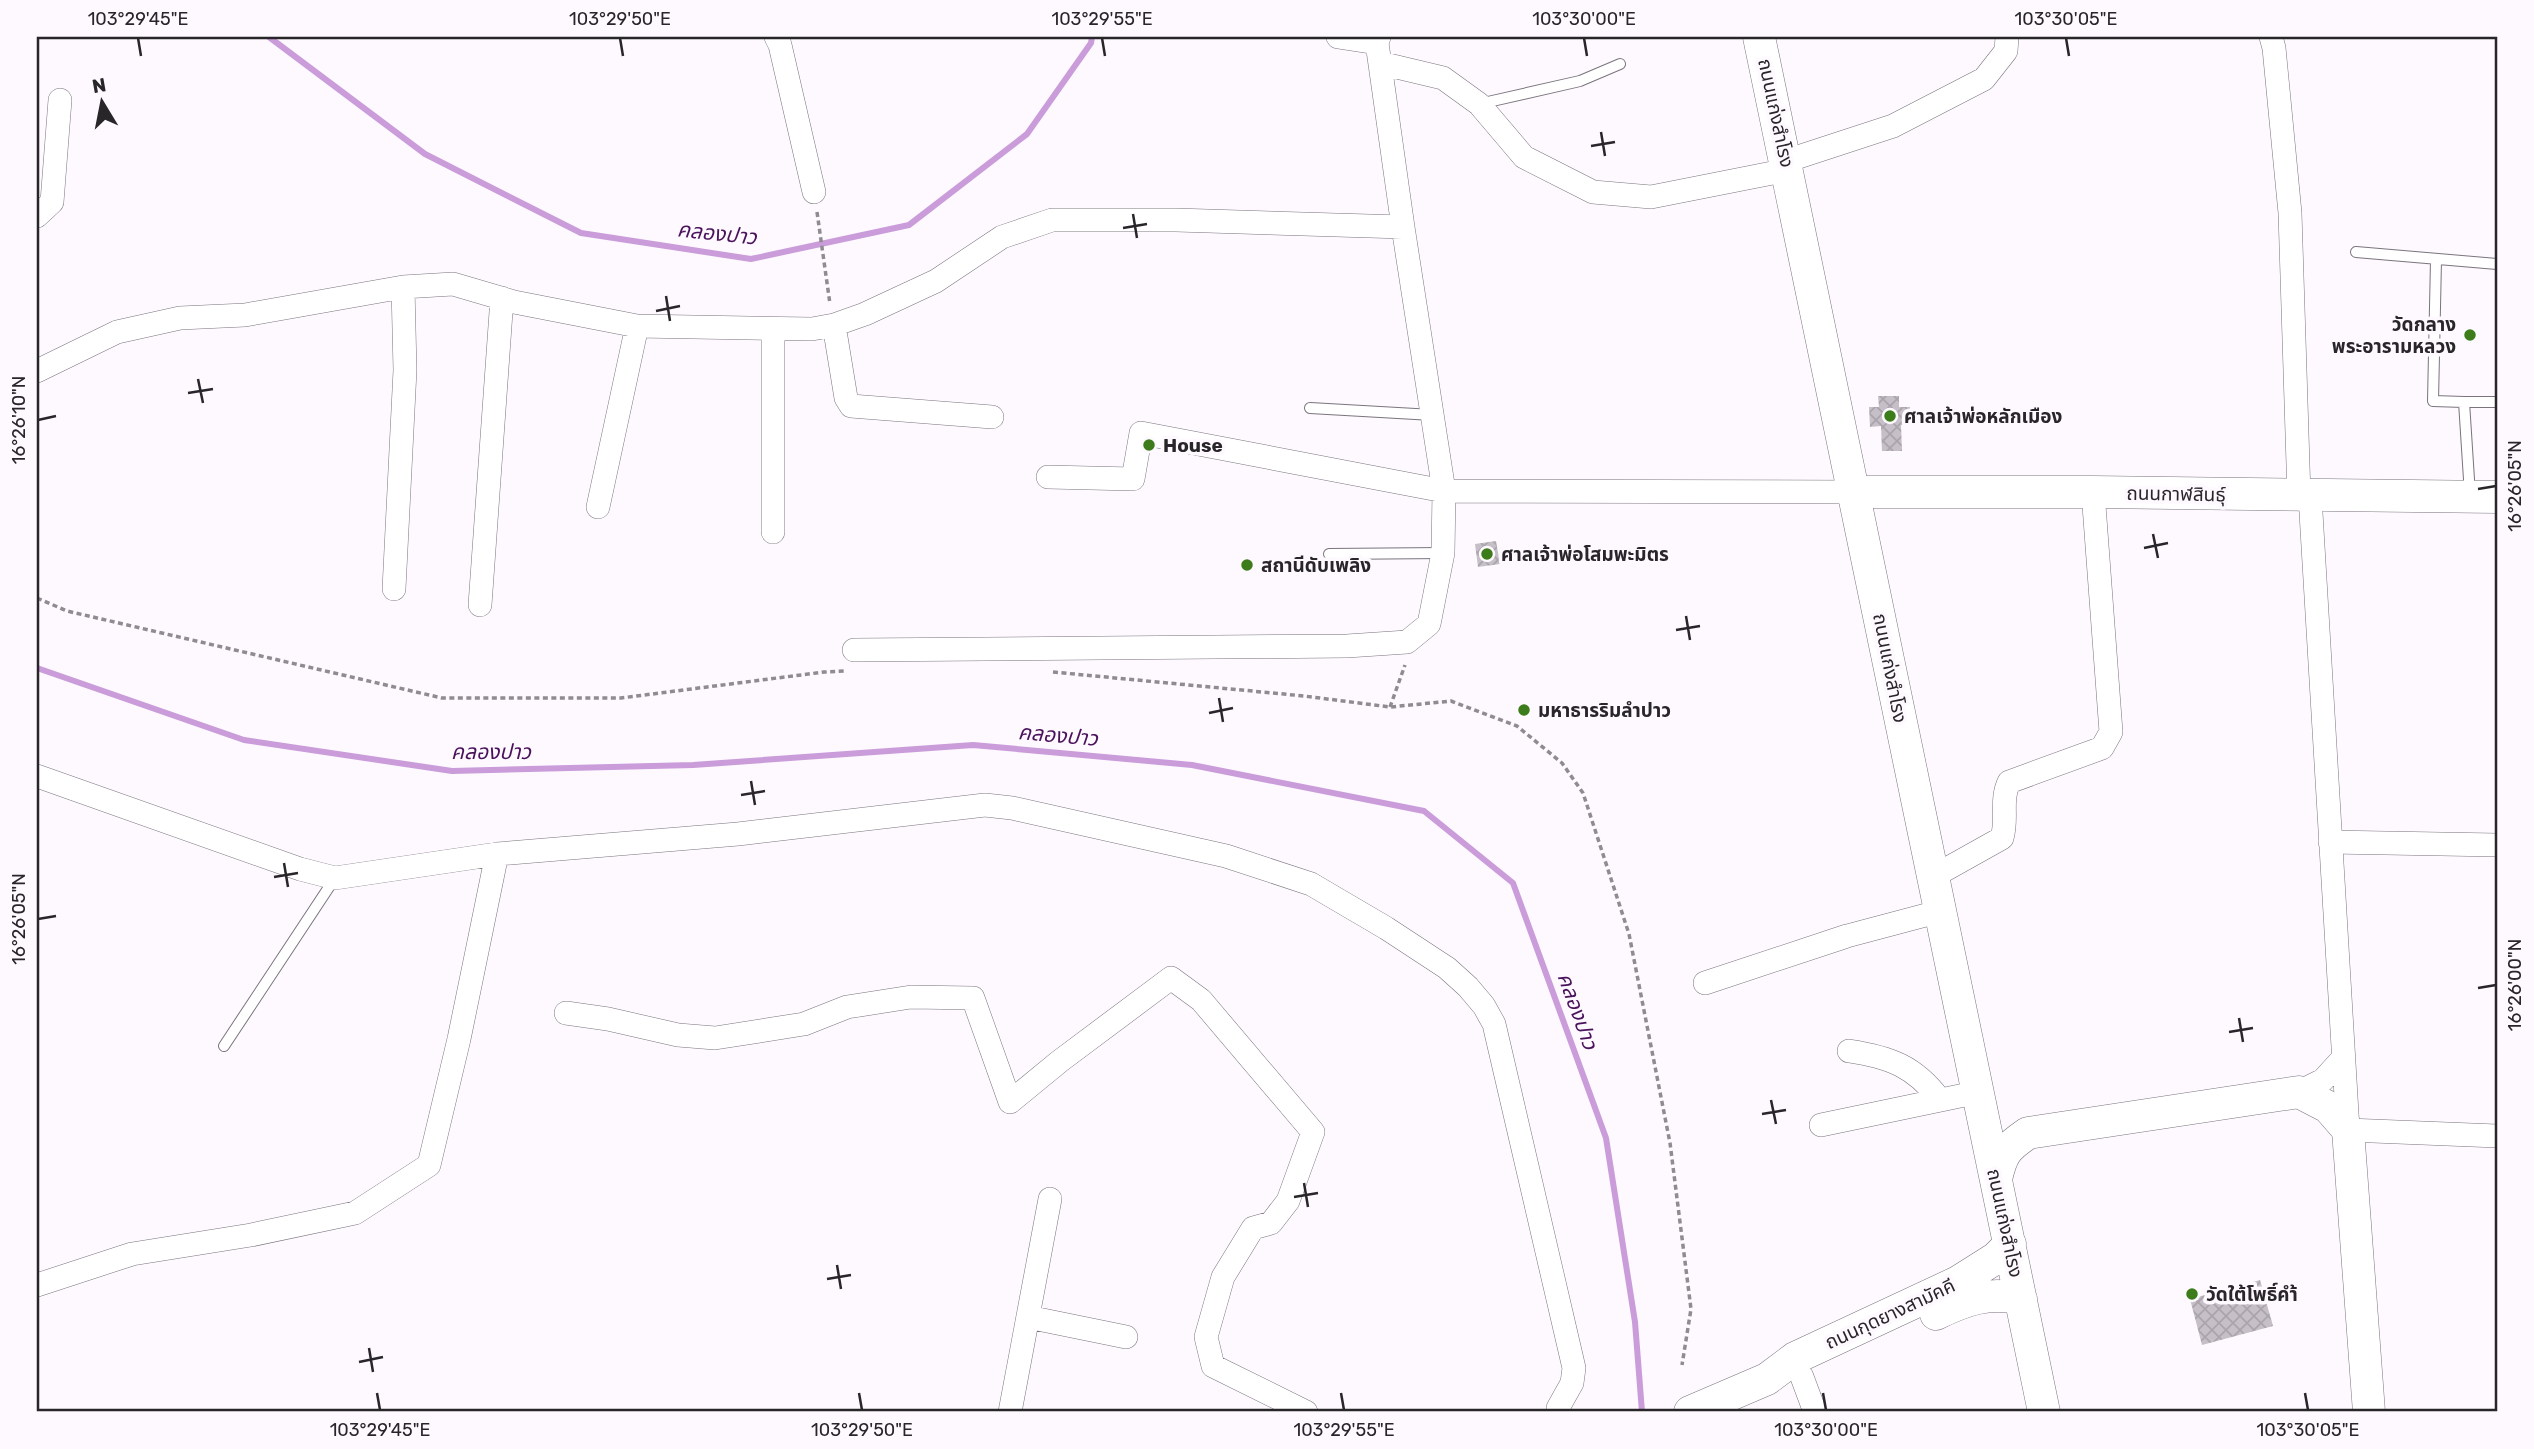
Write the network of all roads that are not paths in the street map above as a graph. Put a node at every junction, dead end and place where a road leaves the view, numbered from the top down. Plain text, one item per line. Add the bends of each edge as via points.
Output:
1 (776, 37) edge
2 (1338, 37) edge
3 (1759, 37) edge
4 (2007, 37) edge
5 (2271, 37) edge
6 (1379, 47) edge
7 (1620, 64) dead end
8 (60, 100) dead end
9 (1479, 104) junction
10 (1787, 166) junction
11 (814, 192) road end
12 (37, 216) edge
13 (1403, 227) junction
14 (2356, 252) dead end
15 (2435, 260) junction
16 (2497, 264) edge
17 (403, 287) junction
18 (502, 298) junction
19 (834, 325) junction
20 (637, 326) junction
21 (773, 329) junction
22 (37, 371) edge
23 (2464, 402) junction
24 (2497, 402) edge
25 (1310, 408) dead end
26 (1433, 415) junction
27 (992, 417) dead end
28 (1048, 477) dead end
29 (1444, 491) junction
30 (1855, 492) junction
31 (2094, 492) junction
32 (2304, 496) junction
33 (2484, 497) edge
34 (598, 508) dead end
35 (773, 532) dead end
36 (1443, 553) junction
37 (1329, 554) dead end
38 (394, 589) dead end
39 (480, 605) dead end
40 (853, 661) road end
41 (37, 776) edge
42 (2330, 842) junction
43 (2497, 845) edge
44 (497, 854) junction
45 (1934, 876) junction
46 (335, 878) junction
47 (1941, 911) junction
48 (1705, 983) dead end
49 (566, 1013) dead end
50 (224, 1046) dead end
51 (1849, 1051) dead end
52 (2344, 1057) junction
53 (2300, 1092) junction
54 (1980, 1098) junction
55 (1940, 1100) junction
56 (1821, 1125) dead end
57 (2348, 1130) junction
58 (2028, 1133) junction
59 (2497, 1136) edge
60 (1996, 1179) junction
61 (1050, 1199) dead end
62 (2010, 1244) junction
63 (37, 1285) edge
64 (2021, 1299) junction
65 (1028, 1317) junction
66 (1125, 1338) dead end
67 (1802, 1377) junction
68 (1767, 1379) junction
69 (1558, 1408) dead end
70 (1698, 1408) edge
71 (1010, 1412) edge
72 (1306, 1412) edge
73 (1815, 1412) edge
74 (2044, 1412) edge
75 (2369, 1412) edge

1 - 11 street
2 - 6 street
3 - 10 main road, ถนนแก่งสำโรง
4 - 10 street via 2006,51 1984,79 1893,126
5 - 32 street via 2290,213
6 - 9 street via 1443,78
6 - 13 street
7 - 9 lane via 1580,81
8 - 12 street via 52,202
9 - 10 street via 1524,157 1593,192 1651,197
10 - 30 main road, ถนนแก่งสำโรง
13 - 19 street via 1052,220 1002,237 936,281
13 - 26 street
14 - 15 lane
15 - 16 lane
15 - 23 lane via 2433,401
17 - 18 street via 453,284
17 - 22 street via 245,316 180,318 117,332
17 - 38 street via 405,370
18 - 20 street
18 - 39 street
19 - 21 street
19 - 27 street via 851,406
20 - 21 street
20 - 34 street
21 - 35 street
23 - 24 lane
23 - 33 lane
25 - 26 lane
26 - 29 street
28 - 29 street via 1133,479 1141,433
29 - 30 street
29 - 36 street
30 - 31 main road, ถนนกาฬสินธุ์
30 - 45 main road, ถนนแก่งสำโรง
31 - 32 main road, ถนนกาฬสินธุ์
31 - 45 street via 2111,732 2102,748 2009,782 2003,794 2002,838
32 - 33 main road, ถนนกาฬสินธุ์
32 - 42 street
36 - 37 lane
36 - 40 street via 1429,624 1407,642
41 - 46 street
42 - 43 street
42 - 52 street
44 - 46 street
44 - 63 street via 429,1165 355,1213 132,1254
44 - 69 street via 738,834 985,805 1226,856 1311,884 1447,968 1476,996 1494,1024 1574,1368 1572,1383
45 - 47 main road, ถนนแก่งสำโรง
46 - 50 lane
47 - 48 street via 1847,936
47 - 54 main road, ถนนแก่งสำโรง
49 - 72 street via 715,1038 804,1024 847,1007 911,997 973,998 1010,1102 1171,978 1201,1000 1313,1132 1288,1201 1271,1223 1253,1228 1223,1277 1206,1337 1213,1366
51 - 55 street via 1873,1054 1915,1072
52 - 53 street via 2323,1080
52 - 57 street
53 - 57 main road via 2328,1107
53 - 58 main road
54 - 55 street
54 - 58 main road via 2006,1125
54 - 60 main road, ถนนแก่งสำโรง
55 - 56 street
57 - 59 street
57 - 75 main road
58 - 60 main road via 2007,1147
60 - 62 main road, ถนนแก่งสำโรง
61 - 65 street
62 - 64 main road, ถนนแก่งสำโรง
62 - 68 main road, ถนนกุดยางสามัคคี via 1958,1282 1795,1358
64 - 67 main road, ถนนกุดยางสามัคคี via 2005,1295 1963,1301
64 - 74 main road, ถนนแก่งสำโรง
65 - 66 street
65 - 71 street
67 - 68 main road, ถนนกุดยางสามัคคี
67 - 73 street
68 - 70 main road, ถนนกุดยางสามัคคี

